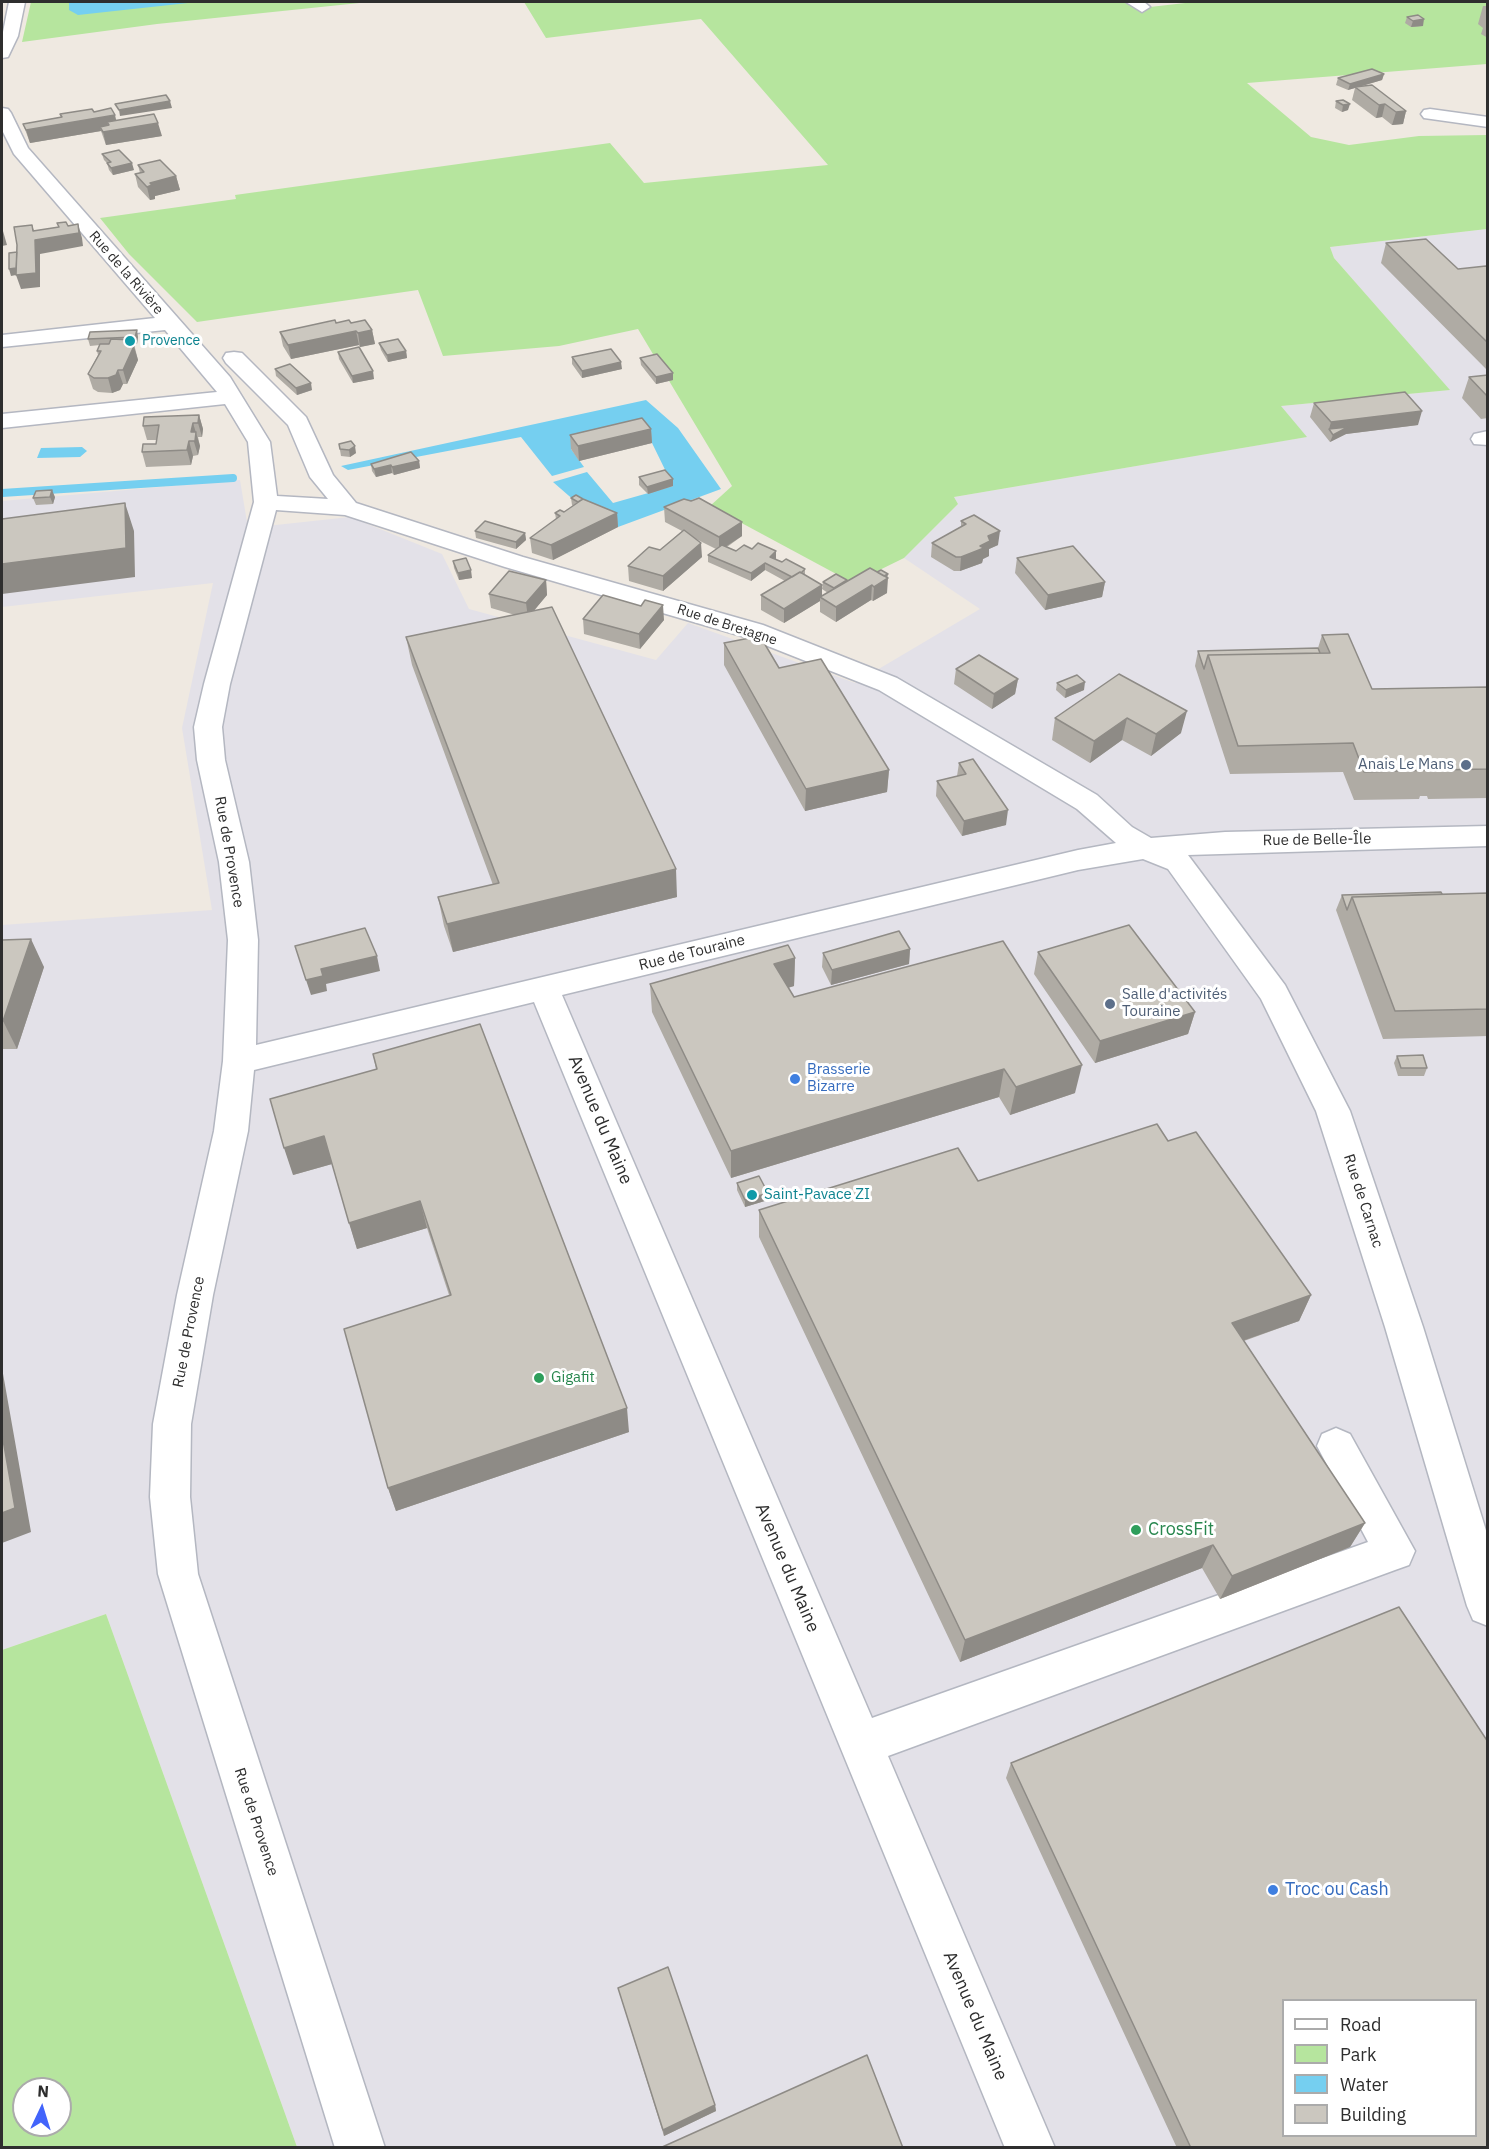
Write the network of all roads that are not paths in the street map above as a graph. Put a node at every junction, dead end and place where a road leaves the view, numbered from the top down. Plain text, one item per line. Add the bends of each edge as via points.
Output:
1 (17, 2) edge
2 (2, 53) edge
3 (2, 113) edge
4 (1430, 114) dead end
5 (1488, 122) edge
6 (169, 323) junction
7 (2, 341) edge
8 (234, 358) dead end
9 (231, 397) junction
10 (2, 421) edge
11 (266, 502) junction
12 (348, 508) junction
13 (1488, 836) edge
14 (1146, 849) junction
15 (544, 989) junction
16 (239, 1061) junction
17 (1336, 1446) dead end
18 (1488, 1606) edge
19 (861, 1744) junction
20 (360, 2148) edge
21 (1030, 2148) edge

1 - 2 street
3 - 6 street, Rue de la Rivière via 20,150
4 - 5 street
6 - 7 street
6 - 9 street, Rue de la Rivière
8 - 12 street via 298,422 322,477
9 - 10 street
9 - 11 street, Rue de la Rivière via 259,442
11 - 12 street, Rue de Bretagne
11 - 16 street, Rue de Provence via 208,727 211,760 234,862 243,940
12 - 14 street, Rue de Bretagne via 514,562 754,631 888,684 1087,802 1122,834
13 - 14 street, Rue de Belle-Île via 1225,842
14 - 15 street, Rue de Touraine via 1078,860
14 - 18 street, Rue de Carnac via 1178,862 1274,993 1334,1111
15 - 16 street, Rue de Touraine
15 - 19 street, Avenue du Maine
16 - 20 street, Rue de Provence via 231,1131 195,1295 172,1425 170,1497 178,1575
17 - 19 street via 1395,1551
19 - 21 street, Avenue du Maine

